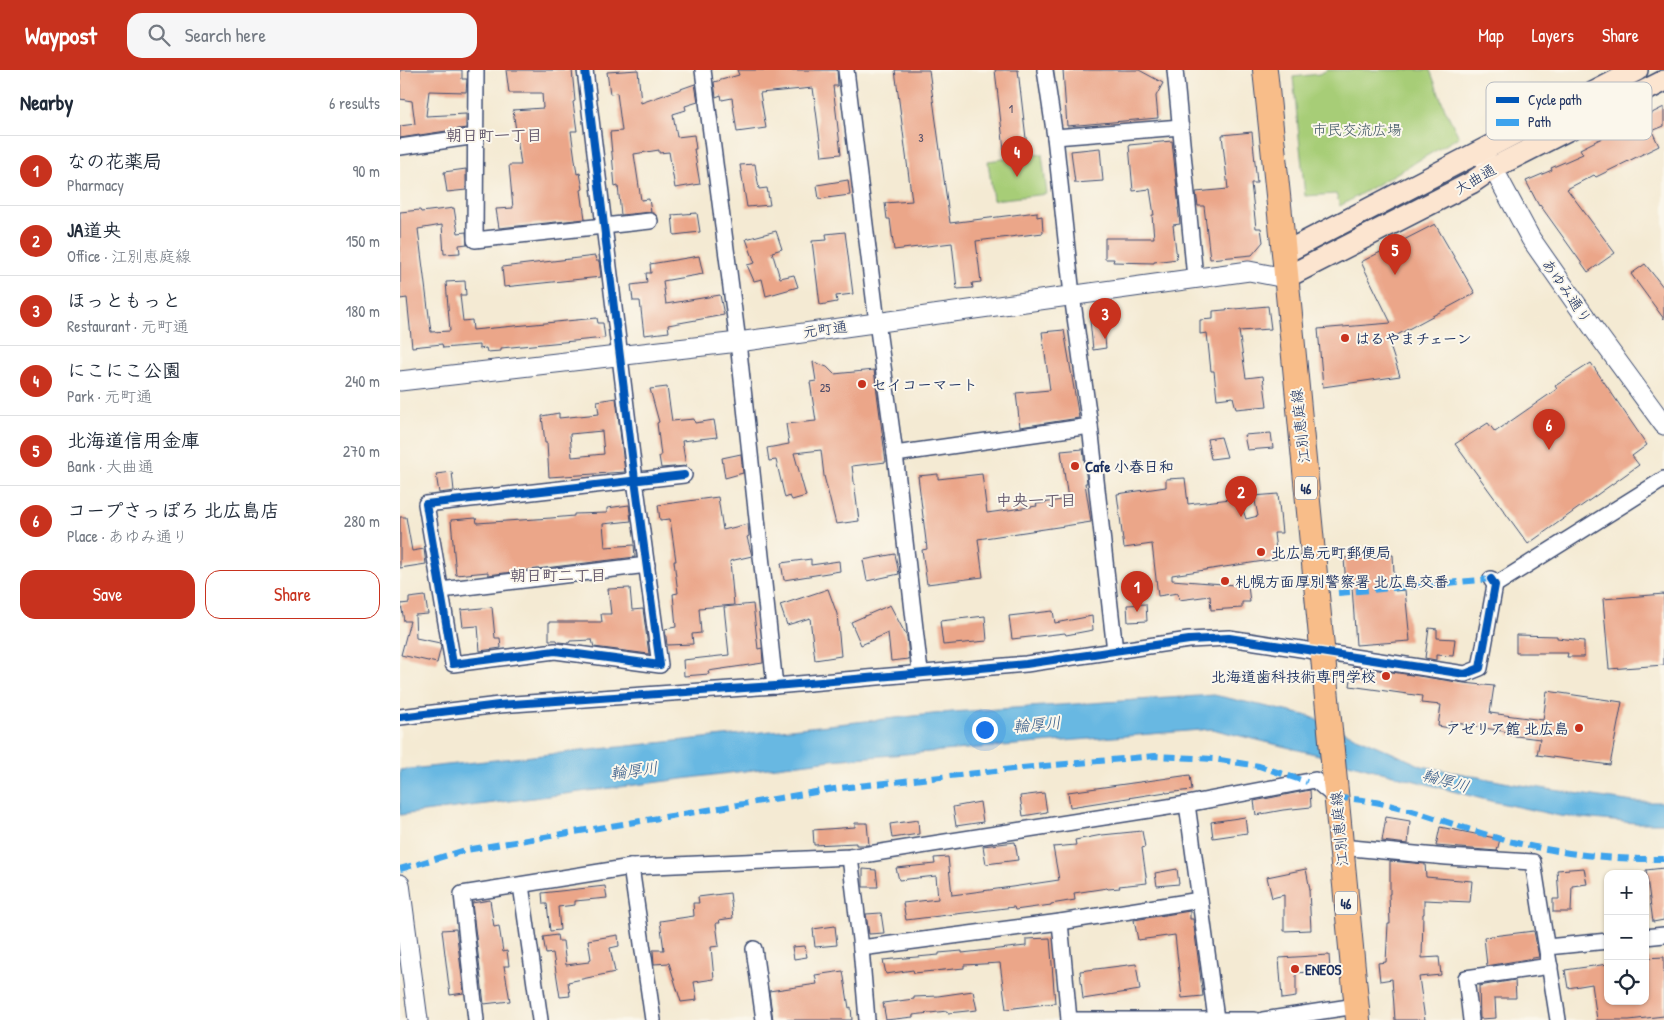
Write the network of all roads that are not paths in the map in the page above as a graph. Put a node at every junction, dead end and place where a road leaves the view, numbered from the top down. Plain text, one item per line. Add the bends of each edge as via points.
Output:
1 (476, 70) edge
2 (586, 70) edge
3 (703, 70) edge
4 (846, 70) edge
5 (1045, 70) edge
6 (1175, 70) edge
7 (1264, 70) edge
8 (1637, 70) edge
9 (1664, 81) edge
10 (1614, 82) edge
11 (1652, 87) edge
12 (1181, 127) junction
13 (477, 136) junction
14 (1055, 137) junction
15 (1503, 140) edge
16 (1548, 140) edge
17 (400, 147) edge
18 (1480, 152) junction
19 (1493, 168) junction
20 (650, 221) dead end
21 (604, 225) junction
22 (1284, 253) junction
23 (1249, 271) junction
24 (1195, 278) junction
25 (1285, 278) junction
26 (1072, 295) junction
27 (877, 322) junction
28 (738, 342) junction
29 (620, 356) junction
30 (400, 381) edge
31 (1664, 424) edge
32 (1090, 426) junction
33 (895, 454) junction
34 (684, 474) dead end
35 (1664, 479) edge
36 (635, 480) junction
37 (647, 565) junction
38 (441, 590) junction
39 (1116, 651) junction
40 (1322, 653) junction
41 (920, 672) junction
42 (775, 686) junction
43 (400, 717) edge
44 (1336, 792) junction
45 (1187, 804) junction
46 (1341, 847) junction
47 (850, 857) junction
48 (631, 867) junction
49 (400, 884) edge
50 (521, 885) junction
51 (1200, 900) junction
52 (1060, 922) junction
53 (1664, 935) edge
54 (1649, 937) edge
55 (1604, 941) edge
56 (1547, 947) junction
57 (861, 948) junction
58 (754, 949) dead end
59 (1550, 966) junction
60 (1357, 1013) edge
61 (1216, 1019) edge
62 (418, 1020) edge
63 (476, 1020) edge
64 (540, 1020) edge
65 (653, 1020) edge
66 (764, 1020) edge
67 (867, 1020) edge
68 (1069, 1020) edge
69 (1255, 1020) edge
70 (1263, 1020) edge
71 (1471, 1020) edge
72 (1558, 1020) edge

1 - 13 street
2 - 21 street
3 - 28 street
4 - 27 street
5 - 14 street
6 - 12 street
7 - 22 main road, 江別恵庭線 / 46
8 - 10 main road, 大曲通
9 - 11 main road, 大曲通
12 - 14 street
12 - 24 street
13 - 17 street
13 - 21 street via 475,240
14 - 26 street
15 - 18 main road, 大曲通
16 - 19 main road, 大曲通
18 - 19 street, あゆみ通り
18 - 22 main road, 大曲通
19 - 25 main road, 大曲通 via 1471,183
19 - 31 street, あゆみ通り via 1531,239
20 - 21 street
21 - 29 street
22 - 23 street
22 - 25 main road, 江別恵庭線 / 46
23 - 24 street, 元町通
23 - 25 street
24 - 26 street, 元町通
25 - 40 main road, 江別恵庭線 / 46
26 - 27 street, 元町通
26 - 32 street
27 - 28 street, 元町通
27 - 33 street
28 - 29 street, 元町通
28 - 42 street
29 - 30 street, 元町通
29 - 36 street
32 - 33 street
32 - 39 street
33 - 41 street
34 - 36 street
35 - 40 street via 1493,582 1480,668 1465,674
36 - 37 street
36 - 38 street via 426,504
37 - 38 street
37 - 38 street via 660,665 555,651 453,664
39 - 40 street via 1189,640 1229,638
39 - 41 street via 1026,664
40 - 44 main road, 江別恵庭線 / 46
41 - 42 street
42 - 43 street via 499,705
44 - 45 street via 1314,780
44 - 46 main road, 江別恵庭線 / 46
45 - 47 street
45 - 51 street
46 - 56 street via 1533,862
46 - 60 main road, 江別恵庭線 / 46
47 - 48 street
47 - 57 street
48 - 50 street
48 - 65 street
49 - 62 street
50 - 63 street via 462,894
50 - 64 street
51 - 52 street
51 - 61 street
52 - 57 street
52 - 68 street
53 - 54 street
55 - 56 street
56 - 59 street
57 - 67 street
58 - 66 street
59 - 71 street via 1466,978
59 - 72 street
60 - 70 street
61 - 68 street
61 - 69 street

